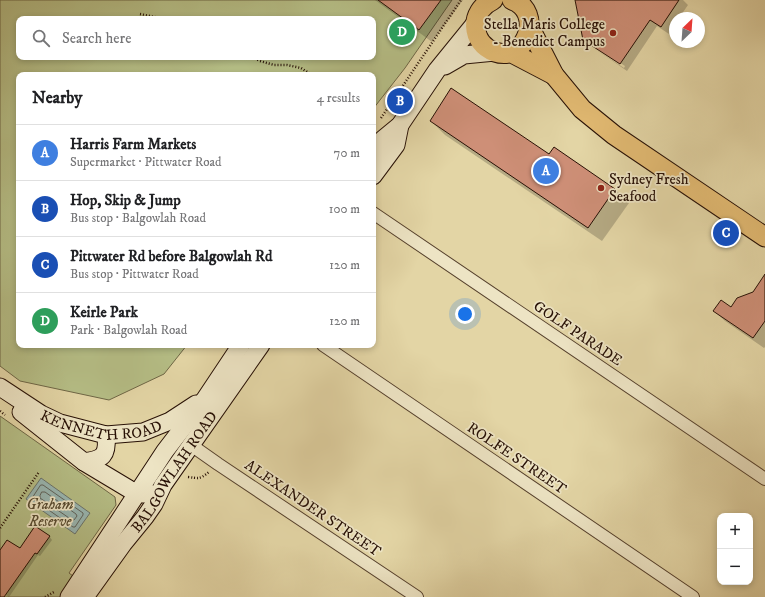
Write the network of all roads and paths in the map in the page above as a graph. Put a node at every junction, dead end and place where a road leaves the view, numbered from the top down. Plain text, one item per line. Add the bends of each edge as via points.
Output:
1 (461, 0) edge
2 (490, 1) edge
3 (519, 2) edge
4 (140, 14) dead end
5 (150, 16) edge
6 (476, 22) junction
7 (530, 28) junction
8 (503, 52) junction
9 (258, 60) edge
10 (438, 70) junction
11 (307, 72) edge
12 (554, 75) junction
13 (381, 119) dead end
14 (400, 125) junction
15 (376, 148) edge
16 (376, 172) edge
17 (376, 215) edge
18 (765, 237) edge
19 (239, 348) edge
20 (259, 348) edge
21 (327, 348) edge
22 (0, 387) edge
23 (0, 390) edge
24 (205, 399) junction
25 (106, 435) junction
26 (191, 445) junction
27 (84, 462) junction
28 (218, 464) junction
29 (39, 472) dead end
30 (765, 479) edge
31 (184, 481) dead end
32 (163, 485) junction
33 (137, 493) junction
34 (0, 528) edge
35 (69, 597) edge
36 (85, 597) edge
37 (418, 597) edge
38 (693, 597) edge

1 - 13 path
2 - 6 main road via 480,9
3 - 7 main road via 529,19
4 - 5 path
6 - 8 main road via 478,38 484,46
6 - 10 main road
7 - 8 main road via 519,48
7 - 12 main road
8 - 10 main road via 464,55
8 - 12 main road
9 - 11 path via 301,68
10 - 14 main road
12 - 18 main road via 582,109 614,135
14 - 15 main road
14 - 16 main road via 396,145
17 - 30 street, GOLF PARADE
19 - 24 main road, BALGOWLAH ROAD
20 - 26 main road, BALGOWLAH ROAD
21 - 38 street, ROLFE STREET
22 - 25 main road, KENNETH ROAD via 41,414 60,423
23 - 27 main road, KENNETH ROAD via 25,415
24 - 25 main road, KENNETH ROAD via 144,432
24 - 33 main road, BALGOWLAH ROAD
25 - 27 main road via 105,454 98,460
26 - 28 street, ALEXANDER STREET
26 - 32 main road, BALGOWLAH ROAD
27 - 33 main road, KENNETH ROAD
28 - 31 path via 204,476 197,479 189,476
28 - 37 street, ALEXANDER STREET
29 - 34 path
32 - 33 main road via 152,492
32 - 36 main road, BALGOWLAH ROAD via 145,517 122,544
33 - 35 main road, BALGOWLAH ROAD

